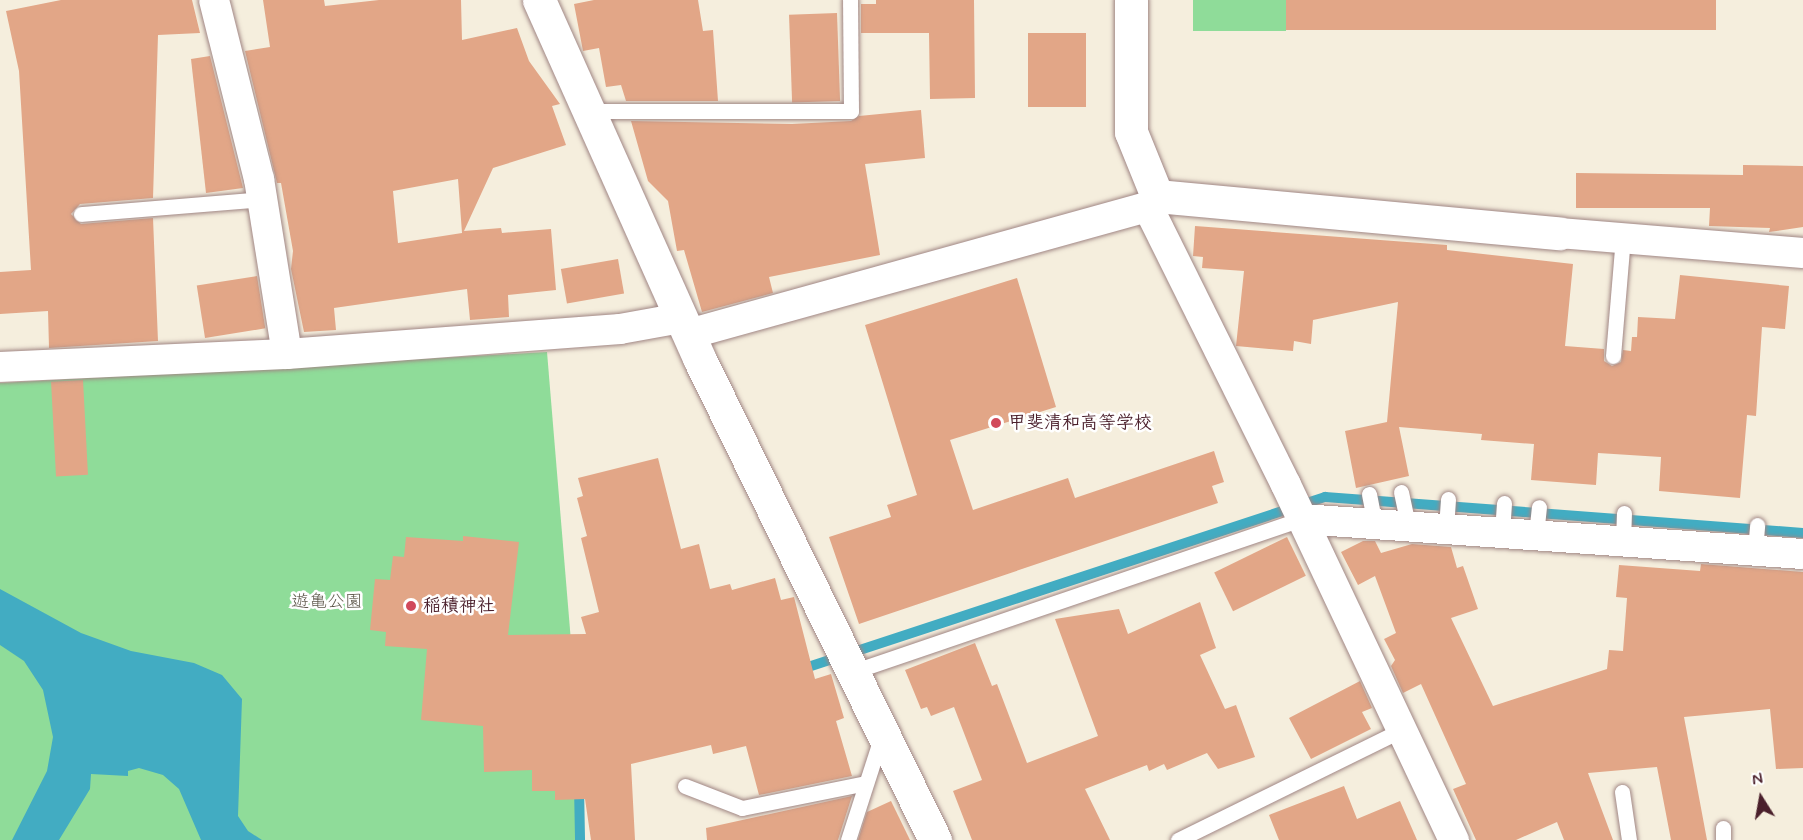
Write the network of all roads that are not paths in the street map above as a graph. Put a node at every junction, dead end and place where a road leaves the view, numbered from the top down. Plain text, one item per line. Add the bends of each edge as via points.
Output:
1 (214, 0) edge
2 (539, 0) edge
3 (850, 0) edge
4 (1131, 0) edge
5 (590, 111) junction
6 (262, 199) junction
7 (1152, 201) junction
8 (81, 214) dead end
9 (1559, 233) joint
10 (1623, 238) junction
11 (1803, 253) edge
12 (685, 326) junction
13 (287, 354) junction
14 (1614, 356) dead end
15 (0, 367) edge
16 (1401, 492) dead end
17 (1302, 517) junction
18 (1406, 518) junction
19 (1803, 554) edge
20 (850, 661) junction
21 (884, 730) junction
22 (1402, 730) junction
23 (866, 783) junction
24 (685, 786) dead end
25 (1622, 792) dead end
26 (848, 840) edge
27 (935, 840) edge
28 (1178, 840) edge
29 (1454, 840) edge
30 (1629, 840) edge

1 - 6 street
2 - 5 street
3 - 5 lane via 850,111
4 - 7 street via 1131,132
5 - 12 street
6 - 8 lane
6 - 13 street
7 - 9 street
7 - 12 street
7 - 17 street
9 - 10 street
10 - 11 street
10 - 14 lane
12 - 13 street
12 - 20 street
13 - 15 street
16 - 18 lane
17 - 18 street via 1372,509
17 - 20 lane
17 - 22 street
18 - 19 street via 1447,514 1756,538
20 - 21 street
21 - 23 lane
21 - 27 street
22 - 28 lane
22 - 29 street
23 - 24 lane via 742,808
23 - 26 lane
25 - 30 lane

